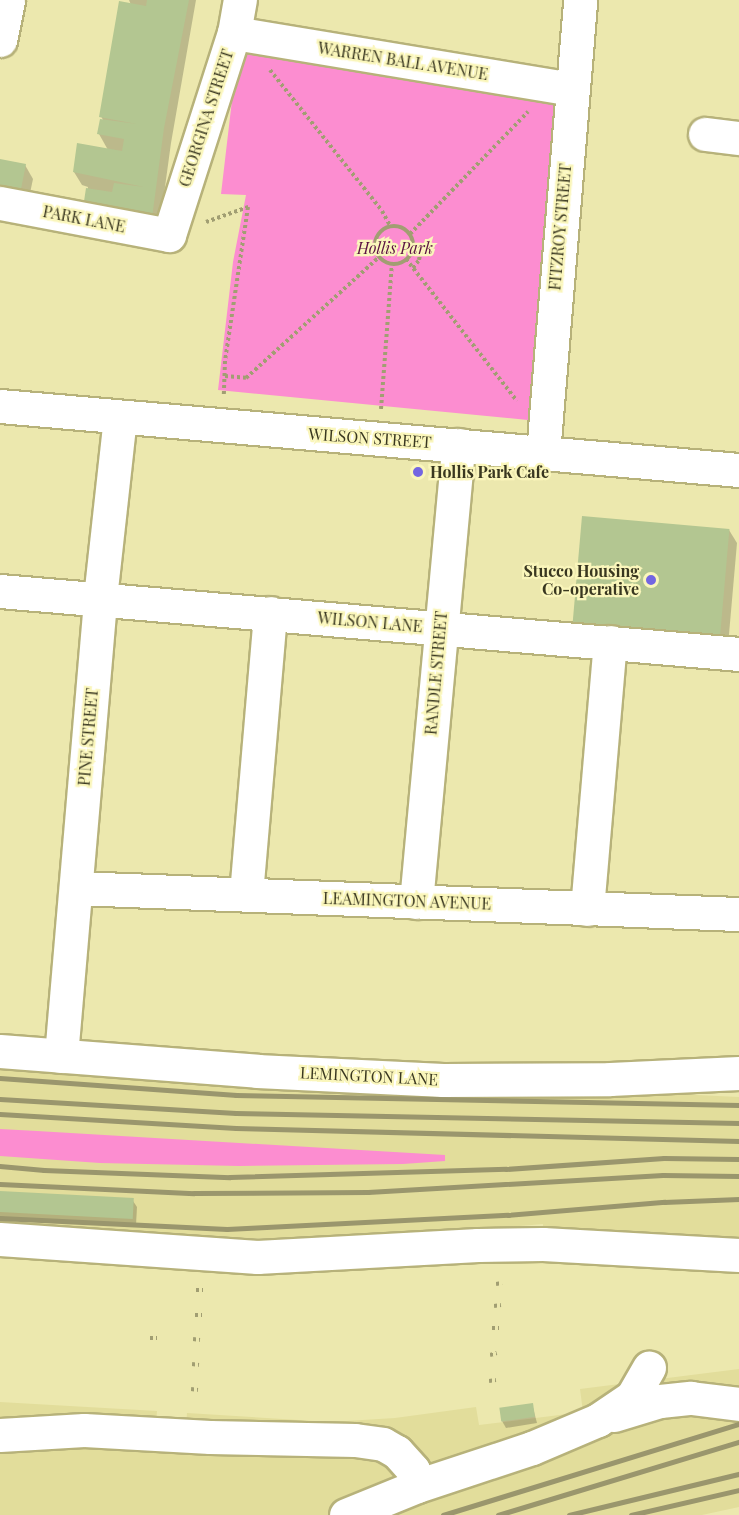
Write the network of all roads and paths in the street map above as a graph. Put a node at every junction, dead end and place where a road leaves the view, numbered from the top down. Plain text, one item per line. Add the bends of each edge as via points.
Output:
1 (8, 0) edge
2 (240, 0) edge
3 (580, 0) edge
4 (234, 33) junction
5 (0, 40) edge
6 (266, 65) dead end
7 (572, 89) junction
8 (529, 112) dead end
9 (705, 134) dead end
10 (739, 138) edge
11 (0, 202) edge
12 (248, 207) dead end
13 (391, 226) junction
14 (410, 234) junction
15 (169, 235) joint
16 (413, 246) junction
17 (380, 256) junction
18 (406, 259) junction
19 (392, 264) junction
20 (413, 268) junction
21 (225, 376) junction
22 (224, 393) dead end
23 (381, 405) dead end
24 (520, 405) dead end
25 (0, 406) edge
26 (120, 417) junction
27 (458, 445) junction
28 (543, 453) junction
29 (739, 470) edge
30 (0, 591) edge
31 (100, 598) junction
32 (270, 613) junction
33 (440, 628) junction
34 (610, 642) junction
35 (739, 654) edge
36 (76, 888) junction
37 (246, 894) junction
38 (416, 902) junction
39 (587, 909) junction
40 (739, 914) edge
41 (0, 1050) edge
42 (61, 1056) junction
43 (739, 1073) edge
44 (0, 1239) edge
45 (739, 1255) edge
46 (502, 1283) dead end
47 (496, 1284) dead end
48 (196, 1290) dead end
49 (203, 1290) dead end
50 (501, 1305) dead end
51 (494, 1306) dead end
52 (195, 1315) dead end
53 (202, 1315) dead end
54 (492, 1328) dead end
55 (499, 1328) dead end
56 (150, 1338) dead end
57 (157, 1338) dead end
58 (194, 1339) dead end
59 (200, 1340) dead end
60 (497, 1353) dead end
61 (490, 1355) dead end
62 (192, 1365) dead end
63 (199, 1365) dead end
64 (649, 1368) dead end
65 (496, 1380) dead end
66 (489, 1381) dead end
67 (191, 1389) dead end
68 (198, 1390) dead end
69 (739, 1404) edge
70 (598, 1420) junction
71 (0, 1435) edge
72 (417, 1486) junction
73 (346, 1515) edge

1 - 5 street
2 - 4 street, GEORGINA STREET
3 - 7 street, FITZROY STREET
4 - 7 street, WARREN BALL AVENUE
4 - 15 street, GEORGINA STREET
6 - 13 path
7 - 28 street, FITZROY STREET
8 - 14 path
9 - 10 street
11 - 15 street, PARK LANE
12 - 21 path
13 - 14 path
13 - 17 path via 376,241
14 - 16 path
16 - 18 path
16 - 20 path via 420,246 421,250
17 - 19 path
17 - 21 path via 246,378
18 - 19 path
18 - 20 path
19 - 23 path
20 - 24 path
21 - 22 path
25 - 26 street, WILSON STREET
26 - 27 street, WILSON STREET
26 - 31 street, PINE STREET
27 - 28 street, WILSON STREET
27 - 33 street, RANDLE STREET
28 - 29 street, WILSON STREET
30 - 31 street, WILSON LANE
31 - 32 street, WILSON LANE
31 - 36 street, PINE STREET
32 - 33 street, WILSON LANE
32 - 37 street
33 - 34 street, WILSON LANE
33 - 38 street, RANDLE STREET
34 - 35 street, WILSON LANE
34 - 39 street
36 - 37 street, LEAMINGTON AVENUE
36 - 42 street, PINE STREET
37 - 38 street, LEAMINGTON AVENUE
38 - 39 street, LEAMINGTON AVENUE
39 - 40 street, LEAMINGTON AVENUE
41 - 42 street, LEMINGTON LANE
42 - 43 street, LEMINGTON LANE via 443,1080
44 - 45 street via 257,1257 543,1244
46 - 47 path
48 - 49 path
50 - 51 path
52 - 53 path
54 - 55 path
56 - 57 path
58 - 59 path
60 - 61 path
62 - 63 path
64 - 70 street via 632,1396
65 - 66 path
67 - 68 path
69 - 70 street via 691,1398 660,1401
70 - 72 street via 532,1448
71 - 72 street via 84,1430 382,1443 397,1452 413,1470
72 - 73 street

